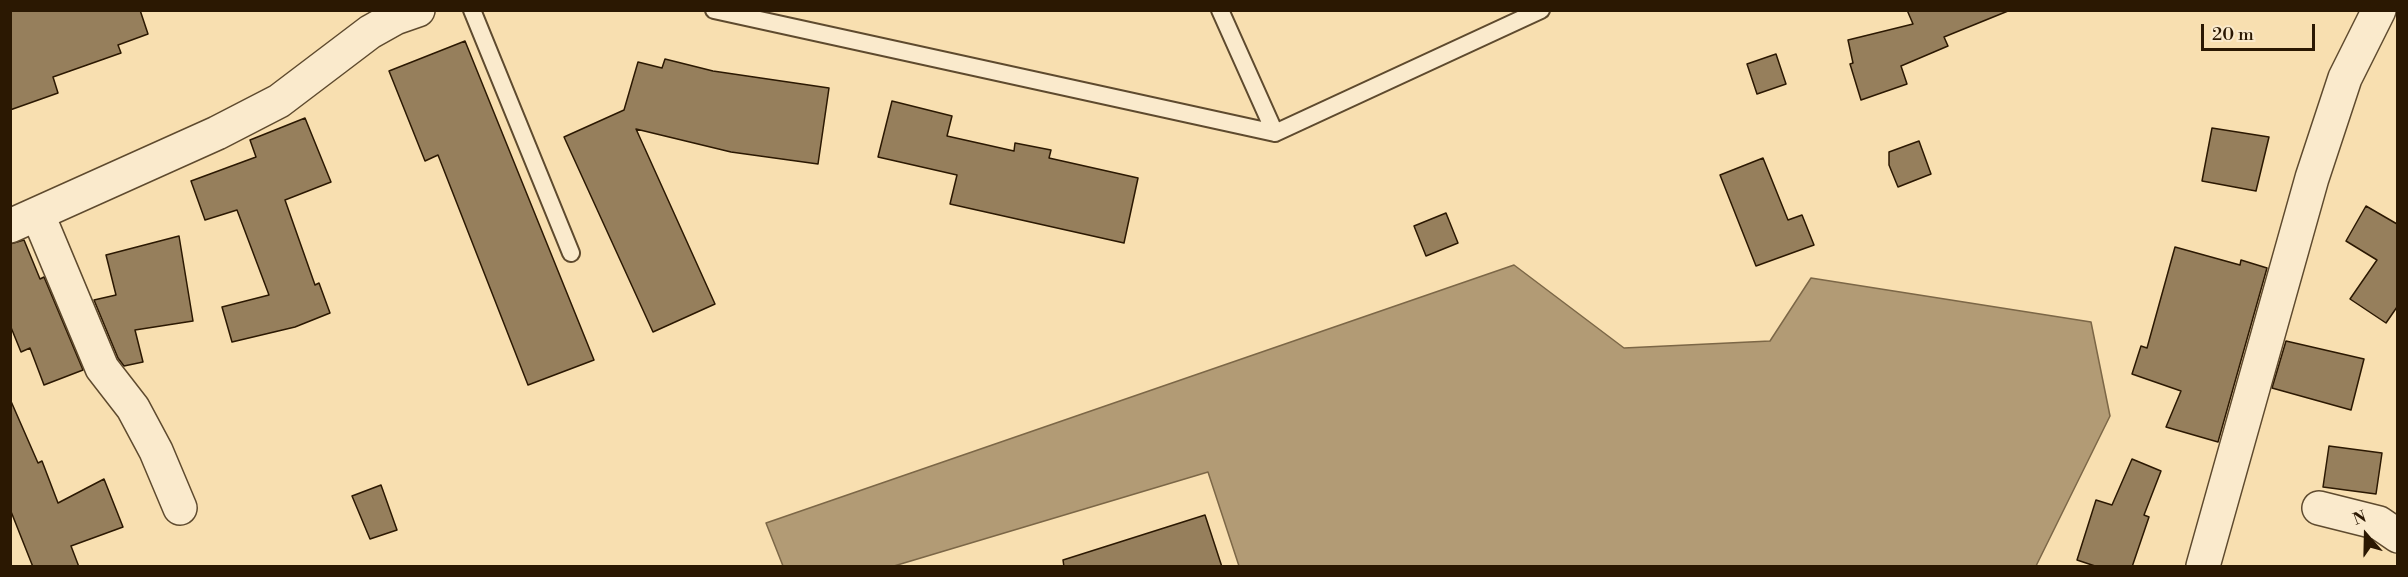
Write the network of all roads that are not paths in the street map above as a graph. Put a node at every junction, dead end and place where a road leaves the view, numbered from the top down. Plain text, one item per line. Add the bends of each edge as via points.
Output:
1 (418, 10) edge
2 (472, 10) edge
3 (714, 10) edge
4 (1220, 10) edge
5 (1541, 10) edge
6 (2379, 10) edge
7 (1275, 133) junction
8 (25, 221) edge
9 (571, 253) dead end
10 (180, 508) dead end
11 (2319, 508) dead end
12 (2397, 536) edge
13 (2203, 567) edge

1 - 8 street via 370,32 279,101
2 - 9 lane
3 - 7 lane
4 - 7 lane
5 - 7 lane
6 - 13 street via 2345,78 2312,178
8 - 10 street via 102,368 133,408
11 - 12 street via 2379,523

